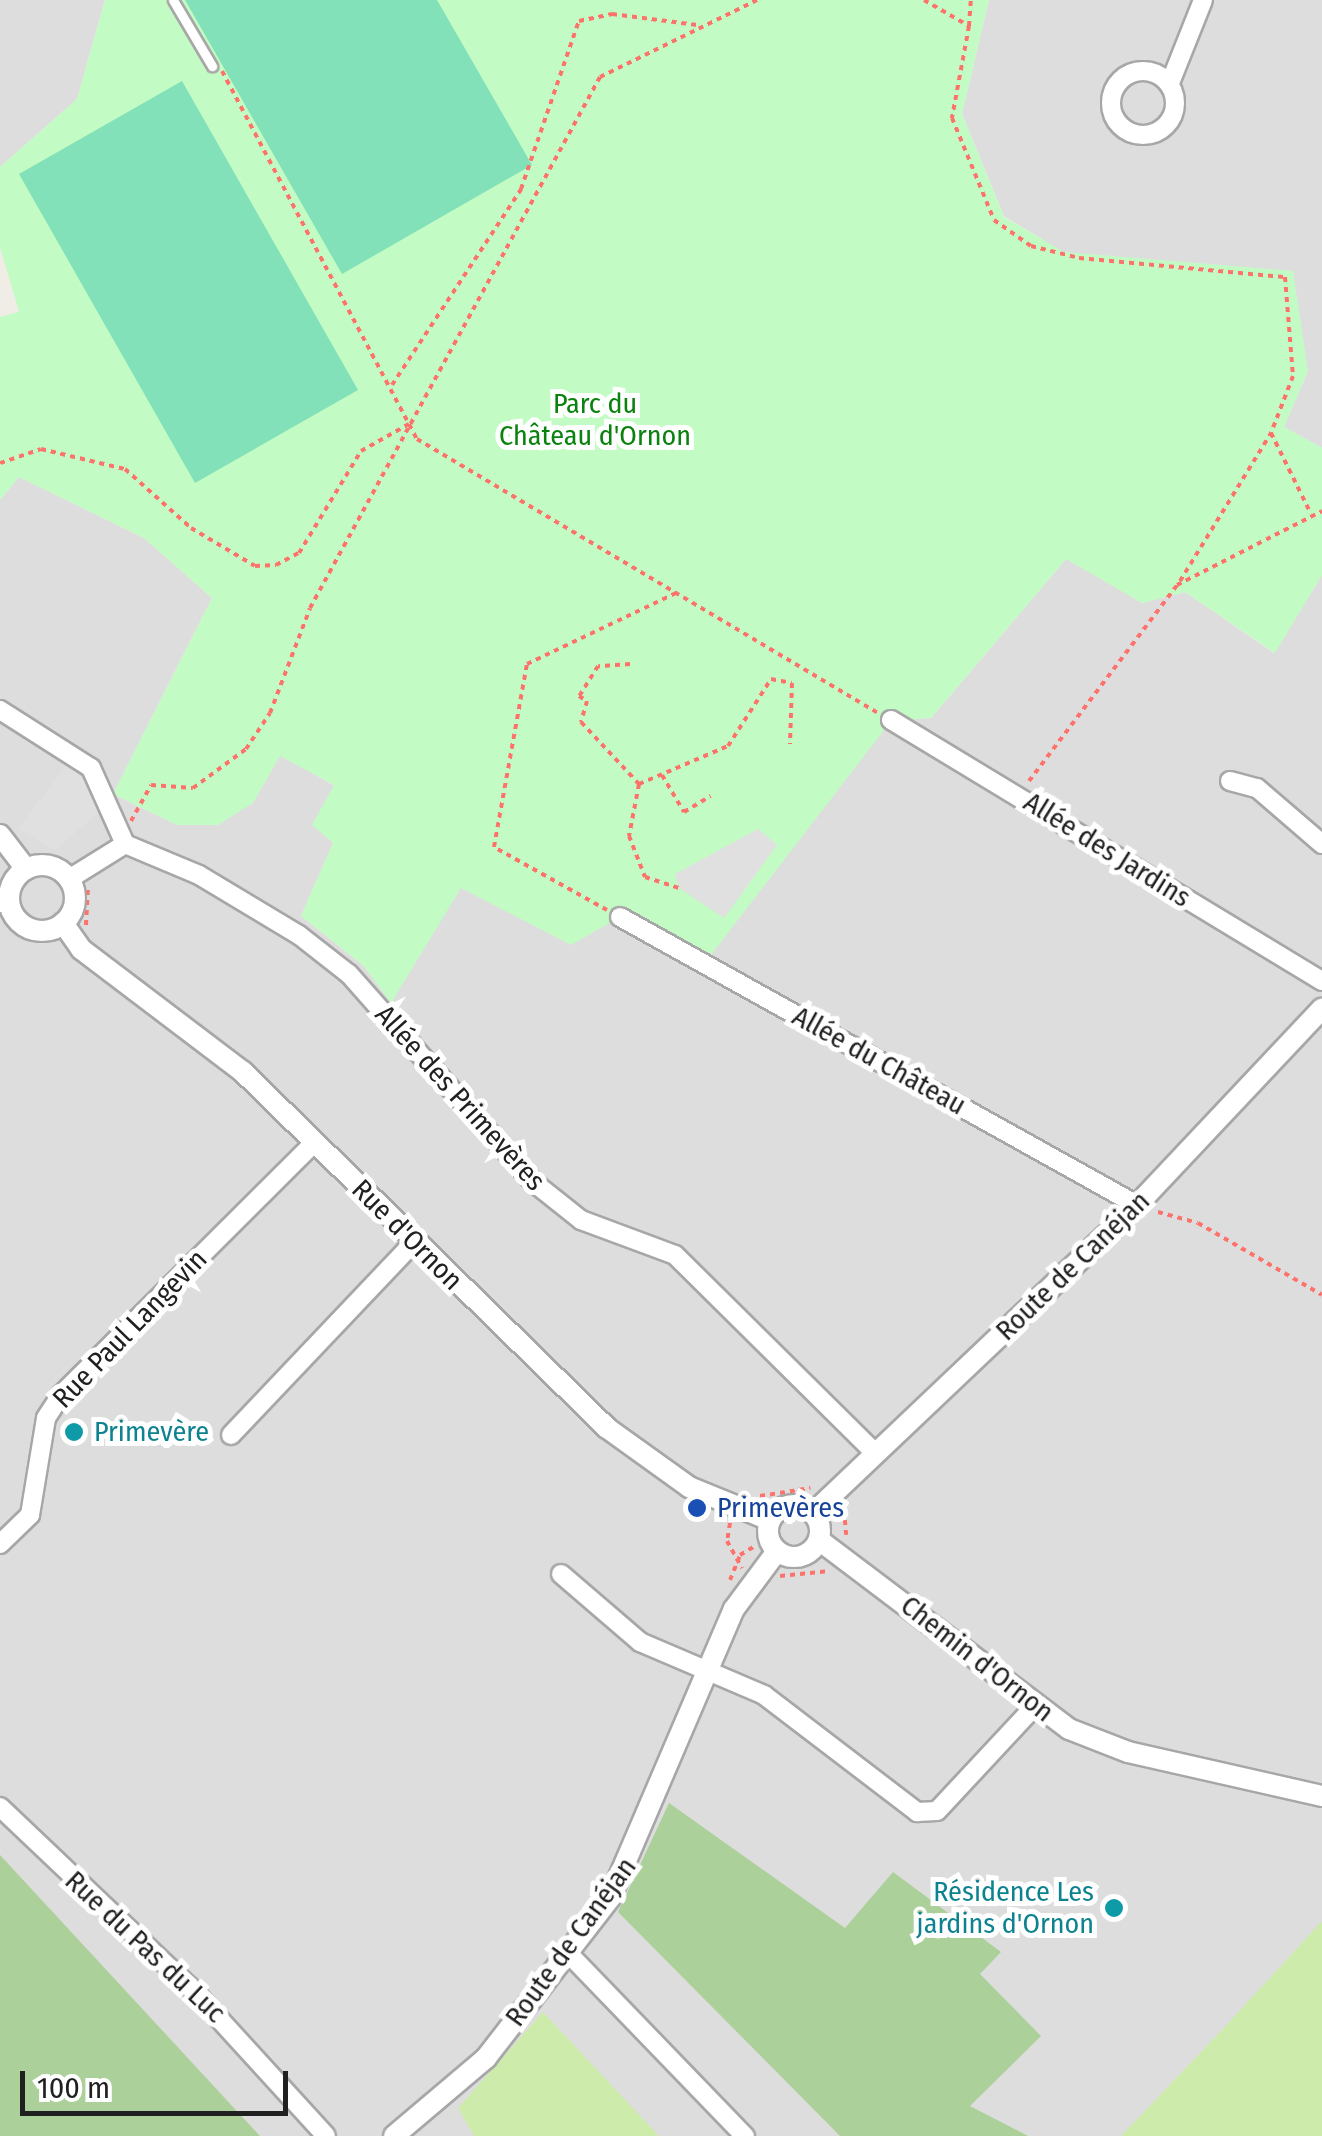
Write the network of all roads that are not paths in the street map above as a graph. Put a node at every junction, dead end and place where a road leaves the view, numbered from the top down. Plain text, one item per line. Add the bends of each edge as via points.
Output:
1 (174, 0) edge
2 (1203, 0) edge
3 (212, 66) road end
4 (1170, 83) dead end
5 (0, 710) edge
6 (891, 720) road end
7 (1230, 781) dead end
8 (0, 835) edge
9 (126, 837) junction
10 (1322, 844) edge
11 (26, 869) junction
12 (69, 878) junction
13 (5, 903) edge
14 (620, 917) road end
15 (63, 923) junction
16 (1322, 982) edge
17 (1322, 1008) edge
18 (314, 1143) junction
19 (1141, 1202) junction
20 (413, 1243) junction
21 (231, 1435) dead end
22 (876, 1453) junction
23 (813, 1513) junction
24 (772, 1538) junction
25 (820, 1540) junction
26 (0, 1544) edge
27 (561, 1574) dead end
28 (707, 1669) junction
29 (1034, 1707) junction
30 (1322, 1796) edge
31 (0, 1807) edge
32 (568, 1953) junction
33 (326, 2136) edge
34 (394, 2136) edge
35 (745, 2136) edge

1 - 3 lane
2 - 4 street
5 - 9 street via 91,768
6 - 16 street, Allée des Jardins
7 - 10 street via 1257,788
8 - 11 street
9 - 12 street
9 - 22 street, Allée des Primevères via 200,875 350,974 532,1181 581,1220 675,1256
11 - 12 street via 54,867
11 - 13 street
12 - 15 street via 75,902
13 - 15 street via 26,926
14 - 19 street, Allée du Château
15 - 18 street, Rue d'Ornon via 81,950 214,1047
17 - 19 street, Route de Canéjan
18 - 20 street, Rue d'Ornon
18 - 26 street, Rue Paul Langevin via 60,1395 46,1418 30,1515
19 - 22 street, Route de Canéjan
20 - 21 street
20 - 24 street, Rue d'Ornon via 607,1428 671,1476 737,1508
22 - 23 street, Route de Canéjan
23 - 24 street via 790,1505
23 - 25 street
24 - 25 street via 801,1557
24 - 28 street, Route de Canéjan via 745,1570
25 - 29 street, Chemin d'Ornon
27 - 28 street via 640,1642
28 - 29 street via 764,1695 916,1812 937,1811
28 - 32 street, Route de Canéjan via 633,1861
29 - 30 street, Chemin d'Ornon via 1112,1747
31 - 33 street, Rue du Pas du Luc via 191,1988
32 - 34 street, Route de Canéjan via 486,2058
32 - 35 street

